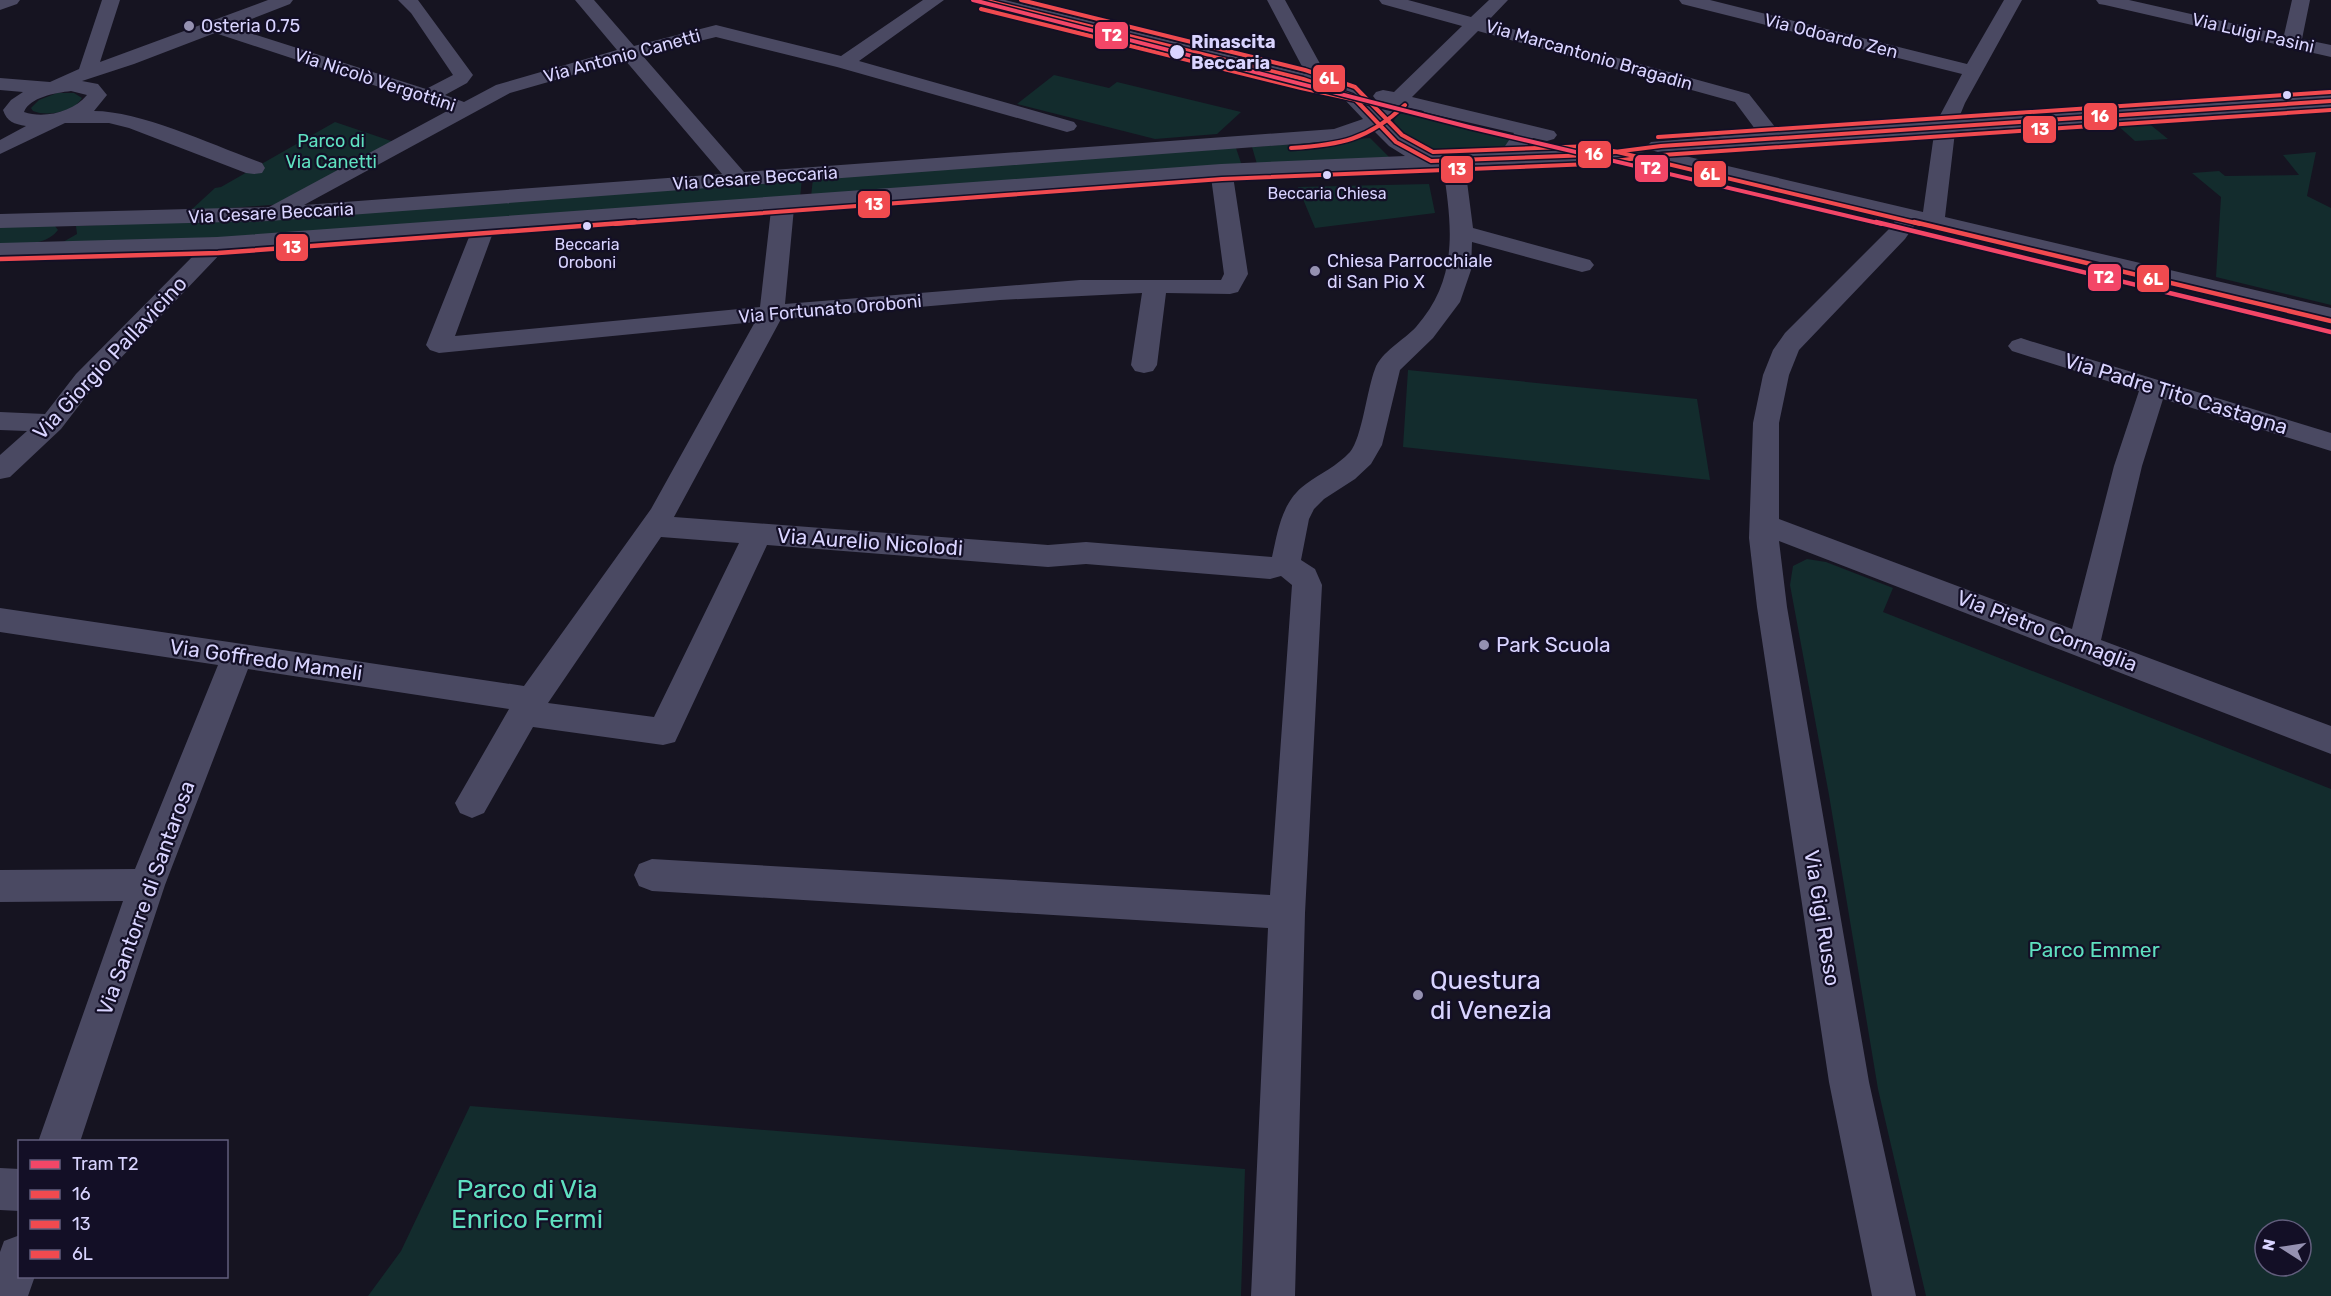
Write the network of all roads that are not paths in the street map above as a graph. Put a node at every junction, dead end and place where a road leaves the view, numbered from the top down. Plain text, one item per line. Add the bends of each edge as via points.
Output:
1 (11, 0) edge
2 (111, 0) edge
3 (284, 0) edge
4 (407, 0) edge
5 (584, 0) edge
6 (935, 0) edge
7 (982, 0) edge
8 (1276, 0) edge
9 (1388, 0) edge
10 (1499, 0) edge
11 (1688, 0) edge
12 (2013, 0) edge
13 (2105, 0) edge
14 (2301, 0) edge
15 (0, 5) edge
16 (1476, 24) junction
17 (216, 26) junction
18 (2292, 42) junction
19 (2331, 51) edge
20 (630, 52) junction
21 (844, 63) junction
22 (1973, 71) junction
23 (1303, 79) junction
24 (1, 84) edge
25 (93, 86) junction
26 (1338, 86) junction
27 (53, 88) junction
28 (427, 97) junction
29 (1400, 99) junction
30 (2331, 101) edge
31 (467, 109) junction
32 (17, 110) junction
33 (59, 118) junction
34 (1376, 121) junction
35 (136, 124) junction
36 (1067, 126) junction
37 (1945, 127) junction
38 (1527, 130) junction
39 (1773, 138) junction
40 (0, 146) edge
41 (1661, 146) junction
42 (1161, 148) junction
43 (1077, 154) junction
44 (1488, 159) junction
45 (1593, 163) junction
46 (1446, 167) junction
47 (254, 168) dead end
48 (738, 179) junction
49 (1222, 179) junction
50 (783, 202) junction
51 (269, 214) junction
52 (1922, 219) junction
53 (0, 221) edge
54 (63, 221) junction
55 (485, 225) junction
56 (1461, 232) junction
57 (218, 244) junction
58 (0, 250) edge
59 (32, 250) junction
60 (1582, 265) dead end
61 (1155, 287) junction
62 (772, 313) junction
63 (2331, 315) edge
64 (2021, 346) dead end
65 (1144, 365) dead end
66 (2153, 388) junction
67 (0, 421) edge
68 (52, 423) junction
69 (2331, 442) edge
70 (0, 470) edge
71 (658, 520) junction
72 (1763, 531) junction
73 (758, 534) junction
74 (1086, 553) junction
75 (1285, 564) junction
76 (0, 620) edge
77 (2084, 644) junction
78 (237, 656) junction
79 (528, 706) junction
80 (2331, 740) edge
81 (472, 803) dead end
82 (652, 875) dead end
83 (147, 885) junction
84 (0, 886) edge
85 (1287, 913) junction
86 (60, 1140) edge
87 (0, 1189) edge
88 (18, 1190) edge
89 (18, 1263) edge
90 (6, 1296) edge
91 (1273, 1296) edge
92 (1894, 1296) edge

1 - 15 street
2 - 25 street
3 - 17 street
4 - 28 street via 463,75
5 - 20 street
6 - 21 street
7 - 23 street
8 - 26 street via 1316,75
9 - 16 street, Via Marcantonio Bragadin
10 - 16 street
11 - 22 street, Via Odoardo Zen
12 - 22 street
13 - 18 street, Via Luigi Pasini
14 - 18 street
16 - 29 street
16 - 39 street, Via Marcantonio Bragadin via 1742,98
17 - 25 street via 167,46
17 - 28 street, Via Nicolò Vergottini
18 - 19 street, Via Luigi Pasini
20 - 21 street, Via Antonio Canetti via 716,31
20 - 31 street, Via Antonio Canetti via 516,84
20 - 48 street
21 - 36 street, Via Antonio Canetti
22 - 37 street
23 - 26 street
23 - 34 street via 1353,96
24 - 27 street
24 - 32 street via 19,99
25 - 27 street
25 - 33 street via 95,99 83,109
25 - 35 street via 117,114
26 - 29 street
27 - 32 street via 27,97
28 - 31 street, Via Nicolò Vergottini
29 - 34 street
29 - 38 street
30 - 37 street
31 - 51 street, Via Antonio Canetti
32 - 33 street via 30,121
32 - 40 street via 11,134
33 - 35 street via 103,116
33 - 40 street
34 - 42 street, Via Cesare Beccaria via 1328,136
34 - 46 street via 1396,142
35 - 47 street
36 - 42 street, Via Antonio Canetti
36 - 43 street via 1074,135
37 - 39 street
37 - 52 street
38 - 41 street via 1581,141
38 - 44 street, Via Cesare Beccaria via 1513,151
39 - 41 street
41 - 45 street
42 - 43 street, Via Cesare Beccaria
43 - 48 street, Via Cesare Beccaria
44 - 45 street
44 - 46 street, Via Cesare Beccaria
45 - 46 street
45 - 52 street via 1685,162
46 - 49 street, Via Cesare Beccaria
46 - 49 street
46 - 56 street via 1462,220
48 - 51 street, Via Cesare Beccaria
49 - 50 street, Via Cesare Beccaria
49 - 61 street, Via Fortunato Oroboni via 1236,274 1230,287
50 - 55 street, Via Cesare Beccaria
50 - 62 street
51 - 54 street, Via Cesare Beccaria
52 - 63 street
52 - 72 street, Via Gigi Russo via 1897,234 1786,350 1776,375 1766,423
53 - 54 street, Via Cesare Beccaria
54 - 59 street, Via Cesare Beccaria via 72,229 69,234 48,247
55 - 57 street, Via Cesare Beccaria
55 - 62 street, Via Fortunato Oroboni via 439,345
56 - 60 street
56 - 75 street via 1459,270 1446,307 1388,367 1368,445 1353,466 1302,504
57 - 59 street, Via Cesare Beccaria
57 - 68 street, Via Giorgio Pallavicino via 86,380
58 - 59 street, Via Cesare Beccaria
61 - 62 street, Via Fortunato Oroboni via 1082,287
61 - 65 street
62 - 71 street
64 - 66 street, Via Padre Tito Castagna
66 - 69 street, Via Padre Tito Castagna
66 - 77 street via 2128,466
67 - 68 street
68 - 70 street, Via Giorgio Pallavicino
71 - 73 street, Via Aurelio Nicolodi
71 - 74 street, Via Aurelio Nicolodi via 1060,543
71 - 79 street
72 - 77 street, Via Pietro Cornaglia
72 - 92 street, Via Gigi Russo via 1775,629 1849,1082
73 - 74 street, Via Aurelio Nicolodi via 1048,556
73 - 79 street, Via Goffredo Mameli via 663,732
74 - 75 street, Via Aurelio Nicolodi via 1270,568
75 - 85 street via 1304,577 1306,585
76 - 78 street, Via Goffredo Mameli
77 - 80 street, Via Pietro Cornaglia
78 - 79 street, Via Goffredo Mameli
78 - 83 street, Via Santorre di Santarosa
79 - 81 street
82 - 85 street
83 - 84 street
83 - 86 street, Via Santorre di Santarosa
85 - 91 street
87 - 88 street
89 - 90 street

